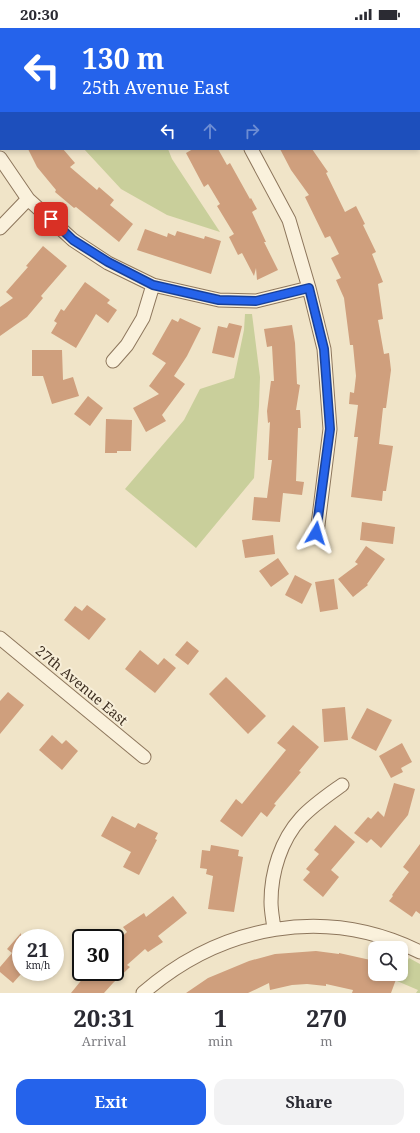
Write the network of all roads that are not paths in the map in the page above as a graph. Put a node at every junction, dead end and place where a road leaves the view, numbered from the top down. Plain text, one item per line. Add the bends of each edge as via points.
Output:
1 (252, 150) edge
2 (0, 158) edge
3 (28, 199) junction
4 (0, 228) edge
5 (153, 285) junction
6 (309, 288) junction
7 (113, 361) dead end
8 (316, 533) dead end
9 (0, 638) edge
10 (144, 757) dead end
11 (342, 785) dead end
12 (274, 929) junction
13 (420, 952) edge
14 (143, 993) edge

1 - 6 street via 289,220
2 - 3 street
3 - 4 street
3 - 5 street via 73,240 108,262
5 - 6 street via 219,300 256,301
5 - 7 street via 143,318 127,345
6 - 8 street via 324,349 330,429
9 - 10 street, 27th Avenue East
11 - 12 street via 301,818 280,850 271,887
12 - 13 street via 312,926 338,928 384,938
12 - 14 street via 227,941 203,951 180,964

